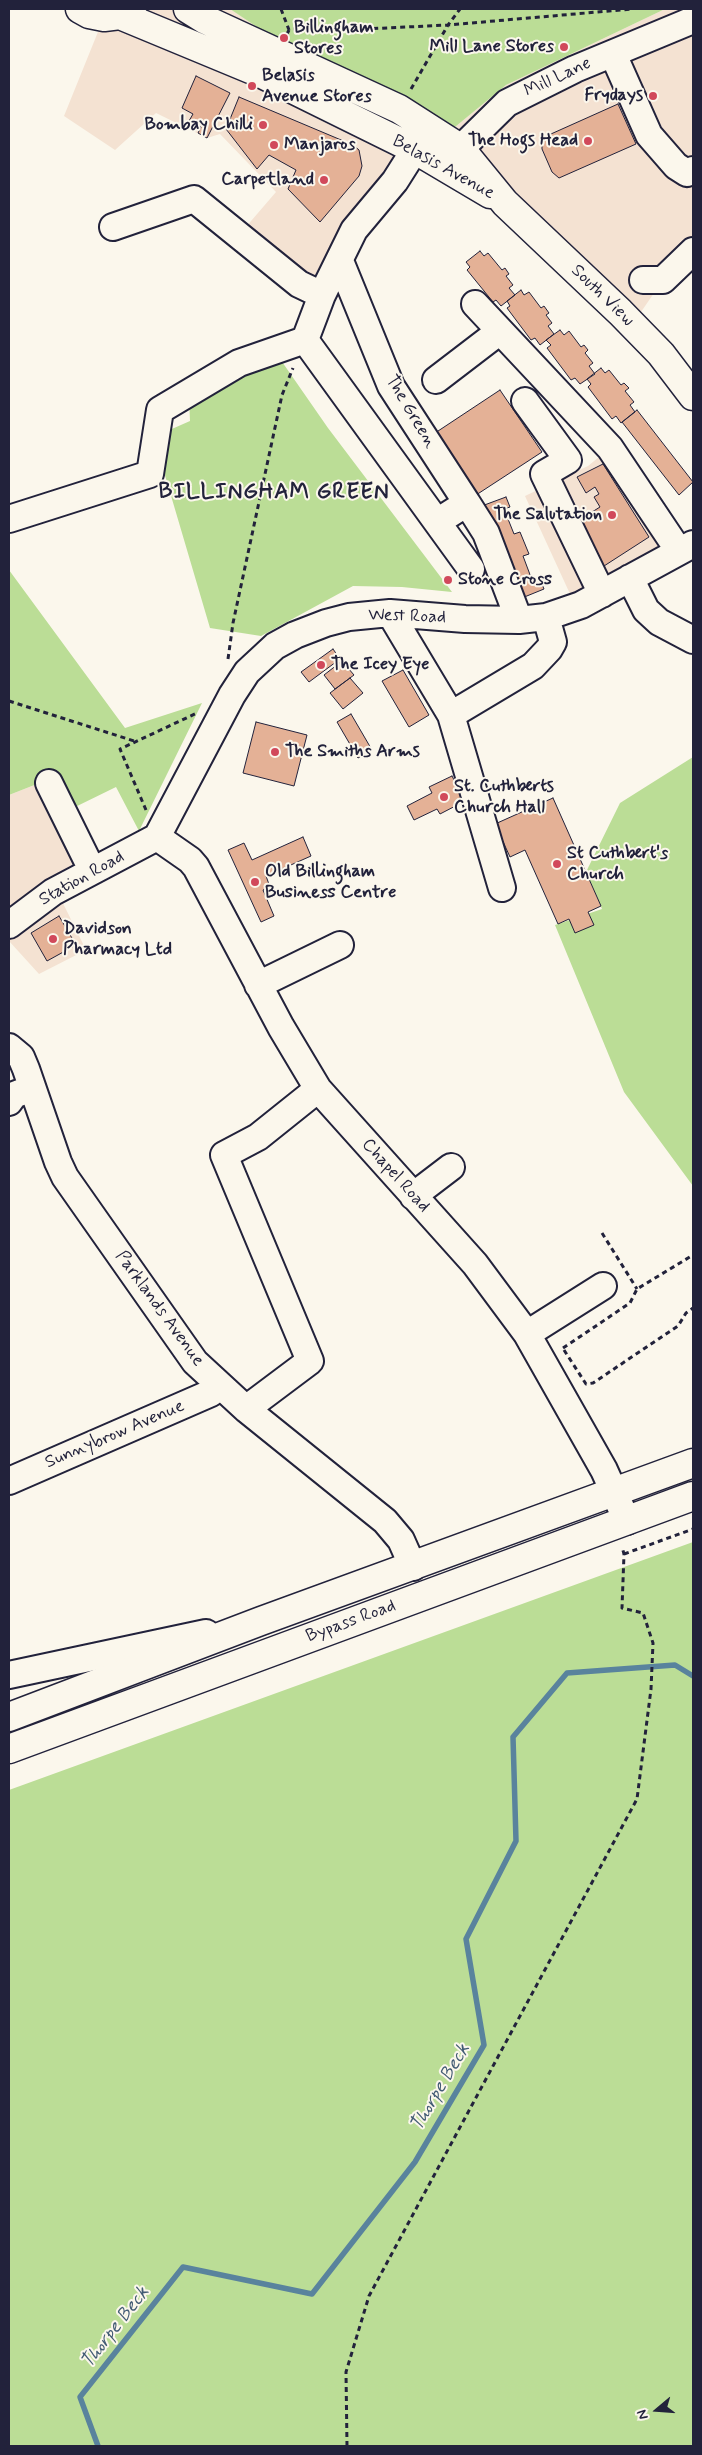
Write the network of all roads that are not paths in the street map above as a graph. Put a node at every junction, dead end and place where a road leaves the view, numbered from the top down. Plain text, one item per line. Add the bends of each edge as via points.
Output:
1 (80, 9) edge
2 (186, 9) edge
3 (126, 12) edge
4 (693, 20) edge
5 (174, 37) junction
6 (612, 54) junction
7 (430, 127) junction
8 (414, 149) junction
9 (451, 157) junction
10 (693, 170) edge
11 (505, 203) joint
12 (113, 227) dead end
13 (693, 251) edge
14 (340, 261) junction
15 (643, 280) dead end
16 (322, 295) junction
17 (475, 304) dead end
18 (500, 331) junction
19 (305, 340) junction
20 (436, 380) dead end
21 (692, 392) edge
22 (525, 401) dead end
23 (429, 444) junction
24 (398, 468) junction
25 (467, 503) junction
26 (9, 519) edge
27 (437, 522) junction
28 (686, 548) edge
29 (471, 568) dead end
30 (630, 578) junction
31 (602, 594) junction
32 (390, 613) junction
33 (546, 617) junction
34 (519, 620) junction
35 (693, 640) edge
36 (451, 715) junction
37 (49, 783) dead end
38 (157, 837) junction
39 (92, 870) junction
40 (502, 888) dead end
41 (9, 925) edge
42 (340, 945) dead end
43 (258, 985) junction
44 (9, 1047) edge
45 (32, 1088) junction
46 (318, 1089) junction
47 (9, 1102) edge
48 (451, 1166) dead end
49 (412, 1196) junction
50 (603, 1286) dead end
51 (537, 1328) junction
52 (219, 1385) junction
53 (246, 1410) junction
54 (693, 1463) edge
55 (9, 1481) edge
56 (616, 1492) junction
57 (693, 1496) edge
58 (624, 1534) junction
59 (412, 1566) junction
60 (261, 1621) junction
61 (9, 1675) edge
62 (9, 1717) edge
63 (9, 1749) edge

1 - 3 main road, Belasis Avenue via 104,17
2 - 5 street
2 - 7 main road, Belasis Avenue via 204,18 283,41
3 - 5 main road, Belasis Avenue
4 - 6 street, Mill Lane
5 - 8 main road, Belasis Avenue via 260,73
6 - 9 street, Mill Lane via 537,86 507,103
6 - 10 street via 649,135 676,166 687,173
7 - 8 street
7 - 9 main road, Belasis Avenue
8 - 9 main road, Belasis Avenue
8 - 14 street via 394,181 354,230
9 - 11 main road, Belasis Avenue
11 - 21 main road, South View via 620,312
12 - 16 street via 194,199 300,284
13 - 15 street via 663,280
14 - 16 street
14 - 23 street, The Green via 390,386
16 - 19 street
17 - 18 street
18 - 20 street
18 - 28 street via 610,448
19 - 24 street
19 - 26 street via 239,364 160,410 150,474
22 - 31 street via 568,460 544,474
23 - 24 street
23 - 25 street, The Green
24 - 27 street
25 - 27 street
25 - 34 street, The Green via 486,533
27 - 29 street
28 - 30 street, West Road
30 - 31 street, West Road
30 - 35 street via 646,610 659,622
31 - 33 street, West Road
32 - 34 street, West Road via 465,620
32 - 36 street
32 - 38 street, West Road via 326,623 275,646 248,672 232,695 213,708
33 - 34 street, West Road
33 - 36 street via 553,642 544,655 533,666
36 - 40 street
37 - 39 street
38 - 39 street, Station Road
38 - 43 street, Chapel Road via 196,867
39 - 41 street, Station Road via 53,892
42 - 43 street
43 - 46 street, Chapel Road
44 - 45 street, Parklands Avenue via 20,1056
45 - 47 street via 14,1095
45 - 52 street, Parklands Avenue via 65,1177 195,1362
46 - 49 street, Chapel Road
46 - 53 street via 258,1137 224,1155 310,1361
48 - 49 street
49 - 51 street, Chapel Road
50 - 51 street
51 - 56 street, Chapel Road
52 - 53 street, Parklands Avenue
52 - 55 street, Sunnybrow Avenue via 211,1393
53 - 59 street, Parklands Avenue via 385,1521 401,1540
54 - 56 main road, Bypass Road
56 - 58 street, Chapel Road
56 - 59 main road, Bypass Road
57 - 58 main road, Bypass Road
58 - 63 main road, Bypass Road
59 - 60 main road, Bypass Road
60 - 61 street, Bypass Road
60 - 62 main road, Bypass Road

